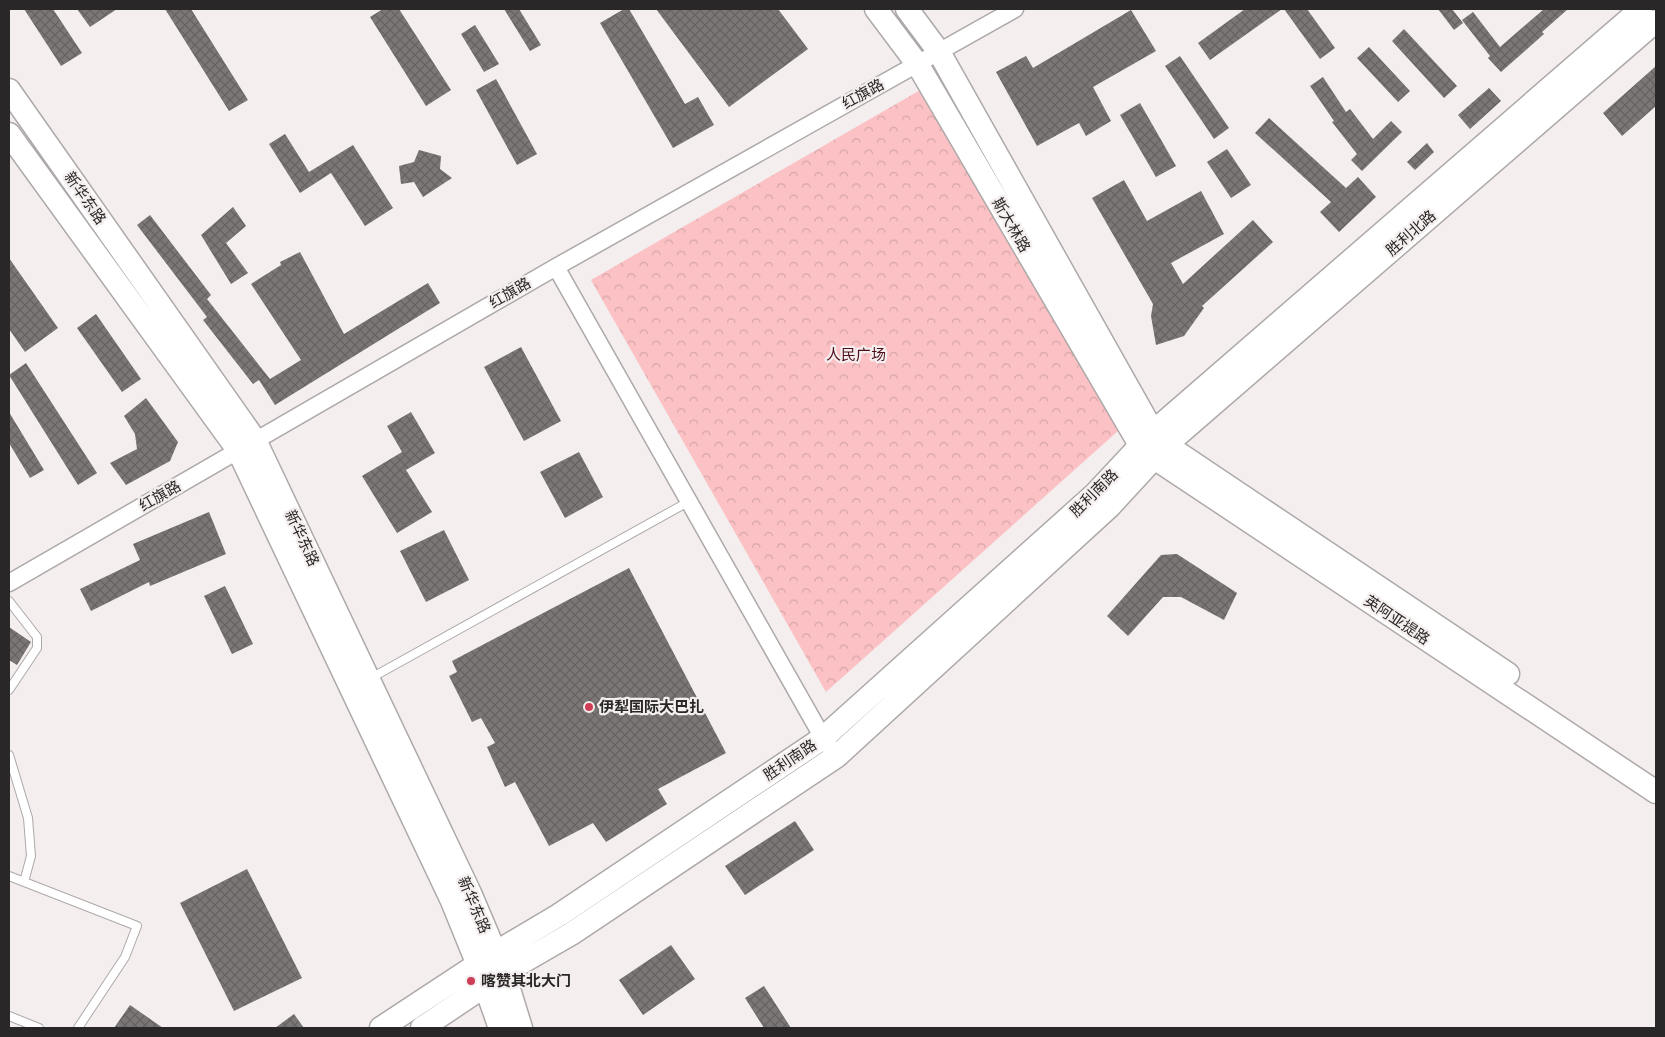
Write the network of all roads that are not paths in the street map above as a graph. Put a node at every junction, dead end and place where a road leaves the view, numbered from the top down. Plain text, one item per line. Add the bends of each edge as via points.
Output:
1 (876, 9) edge
2 (907, 9) edge
3 (1015, 9) edge
4 (1641, 9) edge
5 (1656, 21) edge
6 (939, 52) junction
7 (917, 64) junction
8 (9, 90) edge
9 (9, 134) edge
10 (556, 267) junction
11 (246, 445) junction
12 (1153, 445) junction
13 (688, 502) junction
14 (9, 582) edge
15 (9, 601) edge
16 (369, 680) junction
17 (9, 690) edge
18 (830, 747) junction
19 (9, 755) edge
20 (1656, 774) edge
21 (1656, 792) edge
22 (9, 876) edge
23 (24, 882) junction
24 (486, 958) junction
25 (504, 973) junction
26 (486, 986) junction
27 (9, 1016) edge
28 (39, 1028) edge
29 (78, 1028) edge
30 (381, 1028) edge
31 (422, 1028) edge
32 (500, 1028) edge
33 (521, 1028) edge

1 - 7 main road, 斯大林路
2 - 6 main road, 斯大林路
3 - 6 street, 红旗路
4 - 12 main road, 胜利北路
5 - 12 main road, 胜利北路
6 - 7 street, 红旗路
6 - 12 main road, 斯大林路
7 - 10 street, 红旗路
7 - 12 main road, 斯大林路
8 - 11 main road, 新华东路
9 - 11 main road, 新华东路
10 - 11 street, 红旗路
10 - 13 street
11 - 14 street, 红旗路
11 - 16 main road, 新华东路
11 - 24 main road, 新华东路 via 452,901
12 - 18 main road, 胜利南路 via 1095,494
12 - 20 main road, 英阿亚提路
12 - 21 main road, 英阿亚提路
13 - 16 lane
13 - 18 street
15 - 17 lane via 37,637 37,648
16 - 24 main road, 新华东路 via 470,893
18 - 24 main road, 胜利南路
18 - 25 main road, 胜利南路 via 571,934
19 - 23 lane via 28,818 31,856
22 - 23 lane
23 - 29 lane via 138,926 125,958
24 - 25 main road, 新华东路
24 - 26 main road, 新华东路
24 - 30 main road, 胜利南路
25 - 26 main road, 胜利南路
25 - 33 main road, 新华东路
26 - 31 main road, 胜利南路
26 - 32 main road, 新华东路
27 - 28 lane

